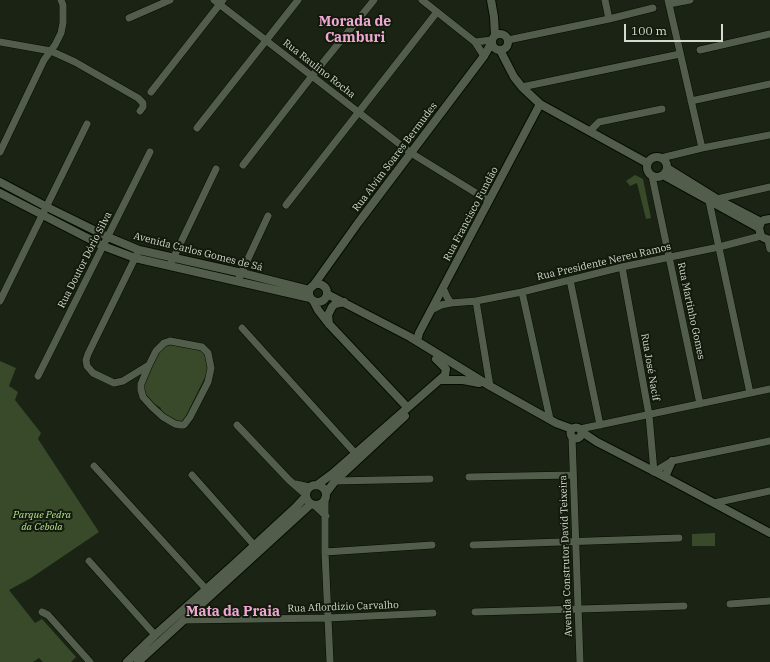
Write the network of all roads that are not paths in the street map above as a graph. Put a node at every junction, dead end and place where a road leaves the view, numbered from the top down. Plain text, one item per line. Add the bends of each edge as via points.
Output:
1 (61, 0) edge
2 (170, 0) edge
3 (298, 0) edge
4 (374, 0) edge
5 (422, 0) edge
6 (491, 0) edge
7 (605, 0) edge
8 (690, 0) edge
9 (219, 2) edge
10 (669, 2) edge
11 (653, 8) dead end
12 (437, 12) junction
13 (129, 18) dead end
14 (609, 19) junction
15 (770, 34) edge
16 (266, 40) junction
17 (0, 42) edge
18 (475, 42) junction
19 (498, 42) junction
20 (700, 50) dead end
21 (51, 51) junction
22 (680, 54) junction
23 (484, 56) junction
24 (312, 76) junction
25 (770, 84) edge
26 (522, 87) junction
27 (151, 92) dead end
28 (691, 101) junction
29 (540, 104) junction
30 (662, 109) dead end
31 (140, 111) dead end
32 (358, 113) junction
33 (87, 124) dead end
34 (197, 128) dead end
35 (590, 131) junction
36 (770, 135) edge
37 (702, 148) junction
38 (0, 152) edge
39 (150, 152) dead end
40 (411, 153) junction
41 (661, 158) junction
42 (648, 163) junction
43 (244, 165) dead end
44 (216, 169) dead end
45 (665, 172) junction
46 (652, 176) junction
47 (0, 182) edge
48 (770, 187) edge
49 (0, 193) edge
50 (713, 200) junction
51 (489, 201) junction
52 (286, 206) dead end
53 (45, 211) junction
54 (268, 216) dead end
55 (770, 219) edge
56 (764, 233) edge
57 (108, 237) junction
58 (103, 246) junction
59 (719, 247) junction
60 (139, 250) junction
61 (770, 250) edge
62 (173, 257) junction
63 (669, 257) junction
64 (135, 258) junction
65 (170, 266) junction
66 (622, 267) junction
67 (323, 270) junction
68 (242, 273) junction
69 (570, 280) junction
70 (238, 281) junction
71 (311, 288) junction
72 (443, 288) junction
73 (325, 290) junction
74 (522, 292) junction
75 (312, 300) junction
76 (0, 301) edge
77 (476, 301) junction
78 (344, 302) junction
79 (452, 303) junction
80 (432, 310) junction
81 (329, 324) junction
82 (242, 328) dead end
83 (415, 337) junction
84 (149, 365) junction
85 (38, 376) dead end
86 (440, 380) junction
87 (490, 386) junction
88 (770, 389) edge
89 (750, 393) junction
90 (417, 399) junction
91 (700, 404) junction
92 (407, 407) junction
93 (649, 415) junction
94 (553, 421) junction
95 (237, 425) dead end
96 (600, 425) junction
97 (576, 434) junction
98 (770, 441) edge
99 (355, 453) junction
100 (672, 461) junction
101 (94, 466) dead end
102 (654, 472) junction
103 (192, 475) dead end
104 (572, 475) junction
105 (469, 477) dead end
106 (665, 477) junction
107 (430, 479) dead end
108 (335, 481) junction
109 (317, 485) junction
110 (307, 492) junction
111 (770, 492) edge
112 (325, 496) junction
113 (731, 499) junction
114 (714, 503) junction
115 (312, 504) junction
116 (726, 510) junction
117 (326, 516) junction
118 (770, 533) edge
119 (679, 538) dead end
120 (575, 541) junction
121 (432, 545) dead end
122 (474, 545) dead end
123 (254, 550) junction
124 (325, 552) junction
125 (89, 561) dead end
126 (206, 589) junction
127 (770, 601) edge
128 (730, 604) dead end
129 (684, 606) dead end
130 (579, 608) junction
131 (42, 612) dead end
132 (475, 612) dead end
133 (433, 613) dead end
134 (328, 618) junction
135 (183, 620) junction
136 (157, 638) junction
137 (147, 649) junction
138 (90, 662) edge
139 (127, 662) edge
140 (138, 662) edge
141 (330, 662) edge
142 (580, 662) edge

1 - 21 street via 63,23 61,33
2 - 13 street
3 - 16 street
4 - 24 street
5 - 12 street
6 - 19 street
7 - 14 street
8 - 10 street
9 - 16 street, Rua Raulino Rocha
9 - 27 street
10 - 22 street
11 - 14 street
12 - 18 street
12 - 32 street
14 - 19 street
15 - 20 street
16 - 24 street, Rua Raulino Rocha
16 - 34 street
17 - 21 street
18 - 19 street
18 - 23 street
19 - 23 street, Rua Alvim Soares Bermudes
19 - 26 street via 514,77
21 - 31 street via 88,68 133,94 143,103
21 - 38 street via 44,60
22 - 26 street
22 - 28 street
23 - 40 street, Rua Alvim Soares Bermudes
24 - 32 street, Rua Raulino Rocha
24 - 43 street
25 - 28 street
26 - 29 street
28 - 37 street
29 - 35 street
29 - 51 street, Rua Francisco Fundão
30 - 35 street via 599,122
32 - 40 street, Rua Raulino Rocha
32 - 52 street
33 - 53 street
35 - 42 street
36 - 37 street
37 - 41 street
39 - 57 street, Rua Doutor Dório Silva
40 - 51 street, Rua Raulino Rocha
40 - 67 street, Rua Alvim Soares Bermudes
41 - 42 street via 653,158
41 - 45 street via 666,162
42 - 46 street via 647,170
44 - 62 street
45 - 46 street via 656,177
45 - 50 street
46 - 63 street, Rua Martinho Gomes
47 - 53 street, Avenida Carlos Gomes de Sá
48 - 50 street
49 - 53 street, Avenida Carlos Gomes de Sá
50 - 56 street
50 - 59 street
51 - 72 street, Rua Francisco Fundão
53 - 57 street, Avenida Carlos Gomes de Sá
53 - 58 street, Avenida Carlos Gomes de Sá
53 - 76 street
54 - 68 street
55 - 56 street via 764,220
56 - 59 street, Rua Presidente Nereu Ramos
56 - 61 street
57 - 58 street, Rua Doutor Dório Silva
57 - 60 street, Avenida Carlos Gomes de Sá
58 - 64 street, Avenida Carlos Gomes de Sá
58 - 85 street, Rua Doutor Dório Silva
59 - 63 street, Rua Presidente Nereu Ramos
59 - 89 street
60 - 62 street, Avenida Carlos Gomes de Sá
60 - 64 street
62 - 65 street
62 - 68 street, Avenida Carlos Gomes de Sá
63 - 66 street, Rua Presidente Nereu Ramos
63 - 91 street, Rua Martinho Gomes
64 - 65 street, Avenida Carlos Gomes de Sá
64 - 84 street via 86,360 93,373 114,383 123,381
65 - 70 street, Avenida Carlos Gomes de Sá
66 - 69 street, Rua Presidente Nereu Ramos
66 - 93 street, Rua José Nacif
67 - 71 street, Rua Alvim Soares Bermudes
67 - 73 street
68 - 70 street
68 - 71 street, Avenida Carlos Gomes de Sá
69 - 74 street, Rua Presidente Nereu Ramos
69 - 96 street
70 - 75 street, Avenida Carlos Gomes de Sá
71 - 73 street via 318,284
71 - 75 street via 309,296
72 - 79 street via 446,297
72 - 80 street, Rua Francisco Fundão
73 - 75 street via 324,300 318,303
73 - 78 street
74 - 77 street, Rua Presidente Nereu Ramos
74 - 94 street
75 - 81 street
77 - 79 street, Rua Presidente Nereu Ramos
77 - 87 street
78 - 81 street via 332,307 328,315
78 - 83 street
79 - 80 street, Rua Presidente Nereu Ramos
80 - 83 street, Rua Francisco Fundão
81 - 92 street
82 - 99 street
83 - 86 street via 422,347 444,365 446,372
83 - 87 street
84 - 84 street via 160,346 170,341 206,350 210,375 184,425 175,424 162,417 144,397 141,384
86 - 87 street via 471,381
86 - 90 street
87 - 94 street
88 - 89 street
89 - 91 street
90 - 92 street
90 - 108 street via 407,414
91 - 93 street
92 - 99 street
93 - 96 street
93 - 102 street, Rua José Nacif
94 - 97 street
95 - 110 street via 289,480
96 - 97 street
97 - 102 street via 597,442
97 - 104 street, Avenida Construtor David Teixeira via 572,448
98 - 100 street
99 - 109 street
100 - 102 street
100 - 106 street
101 - 126 street
102 - 106 street
103 - 123 street
104 - 105 street
104 - 120 street, Avenida Construtor David Teixeira
106 - 114 street
107 - 108 street
108 - 112 street
109 - 110 street
109 - 112 street via 323,488
110 - 115 street via 308,502
110 - 123 street
111 - 113 street
112 - 115 street via 321,503
112 - 117 street
113 - 114 street
113 - 116 street
114 - 116 street
115 - 117 street
115 - 123 street
116 - 118 street
117 - 124 street
119 - 120 street
120 - 122 street
120 - 130 street, Avenida Construtor David Teixeira
121 - 124 street
123 - 126 street
123 - 135 street
124 - 134 street
125 - 136 street
126 - 136 street
127 - 128 street
129 - 130 street
130 - 132 street
130 - 142 street, Avenida Construtor David Teixeira
131 - 138 street via 48,615
133 - 134 street, Rua Aflordizio Carvalho
134 - 135 street, Rua Aflordizio Carvalho
134 - 141 street
135 - 136 street
136 - 137 street
137 - 139 street
137 - 140 street

